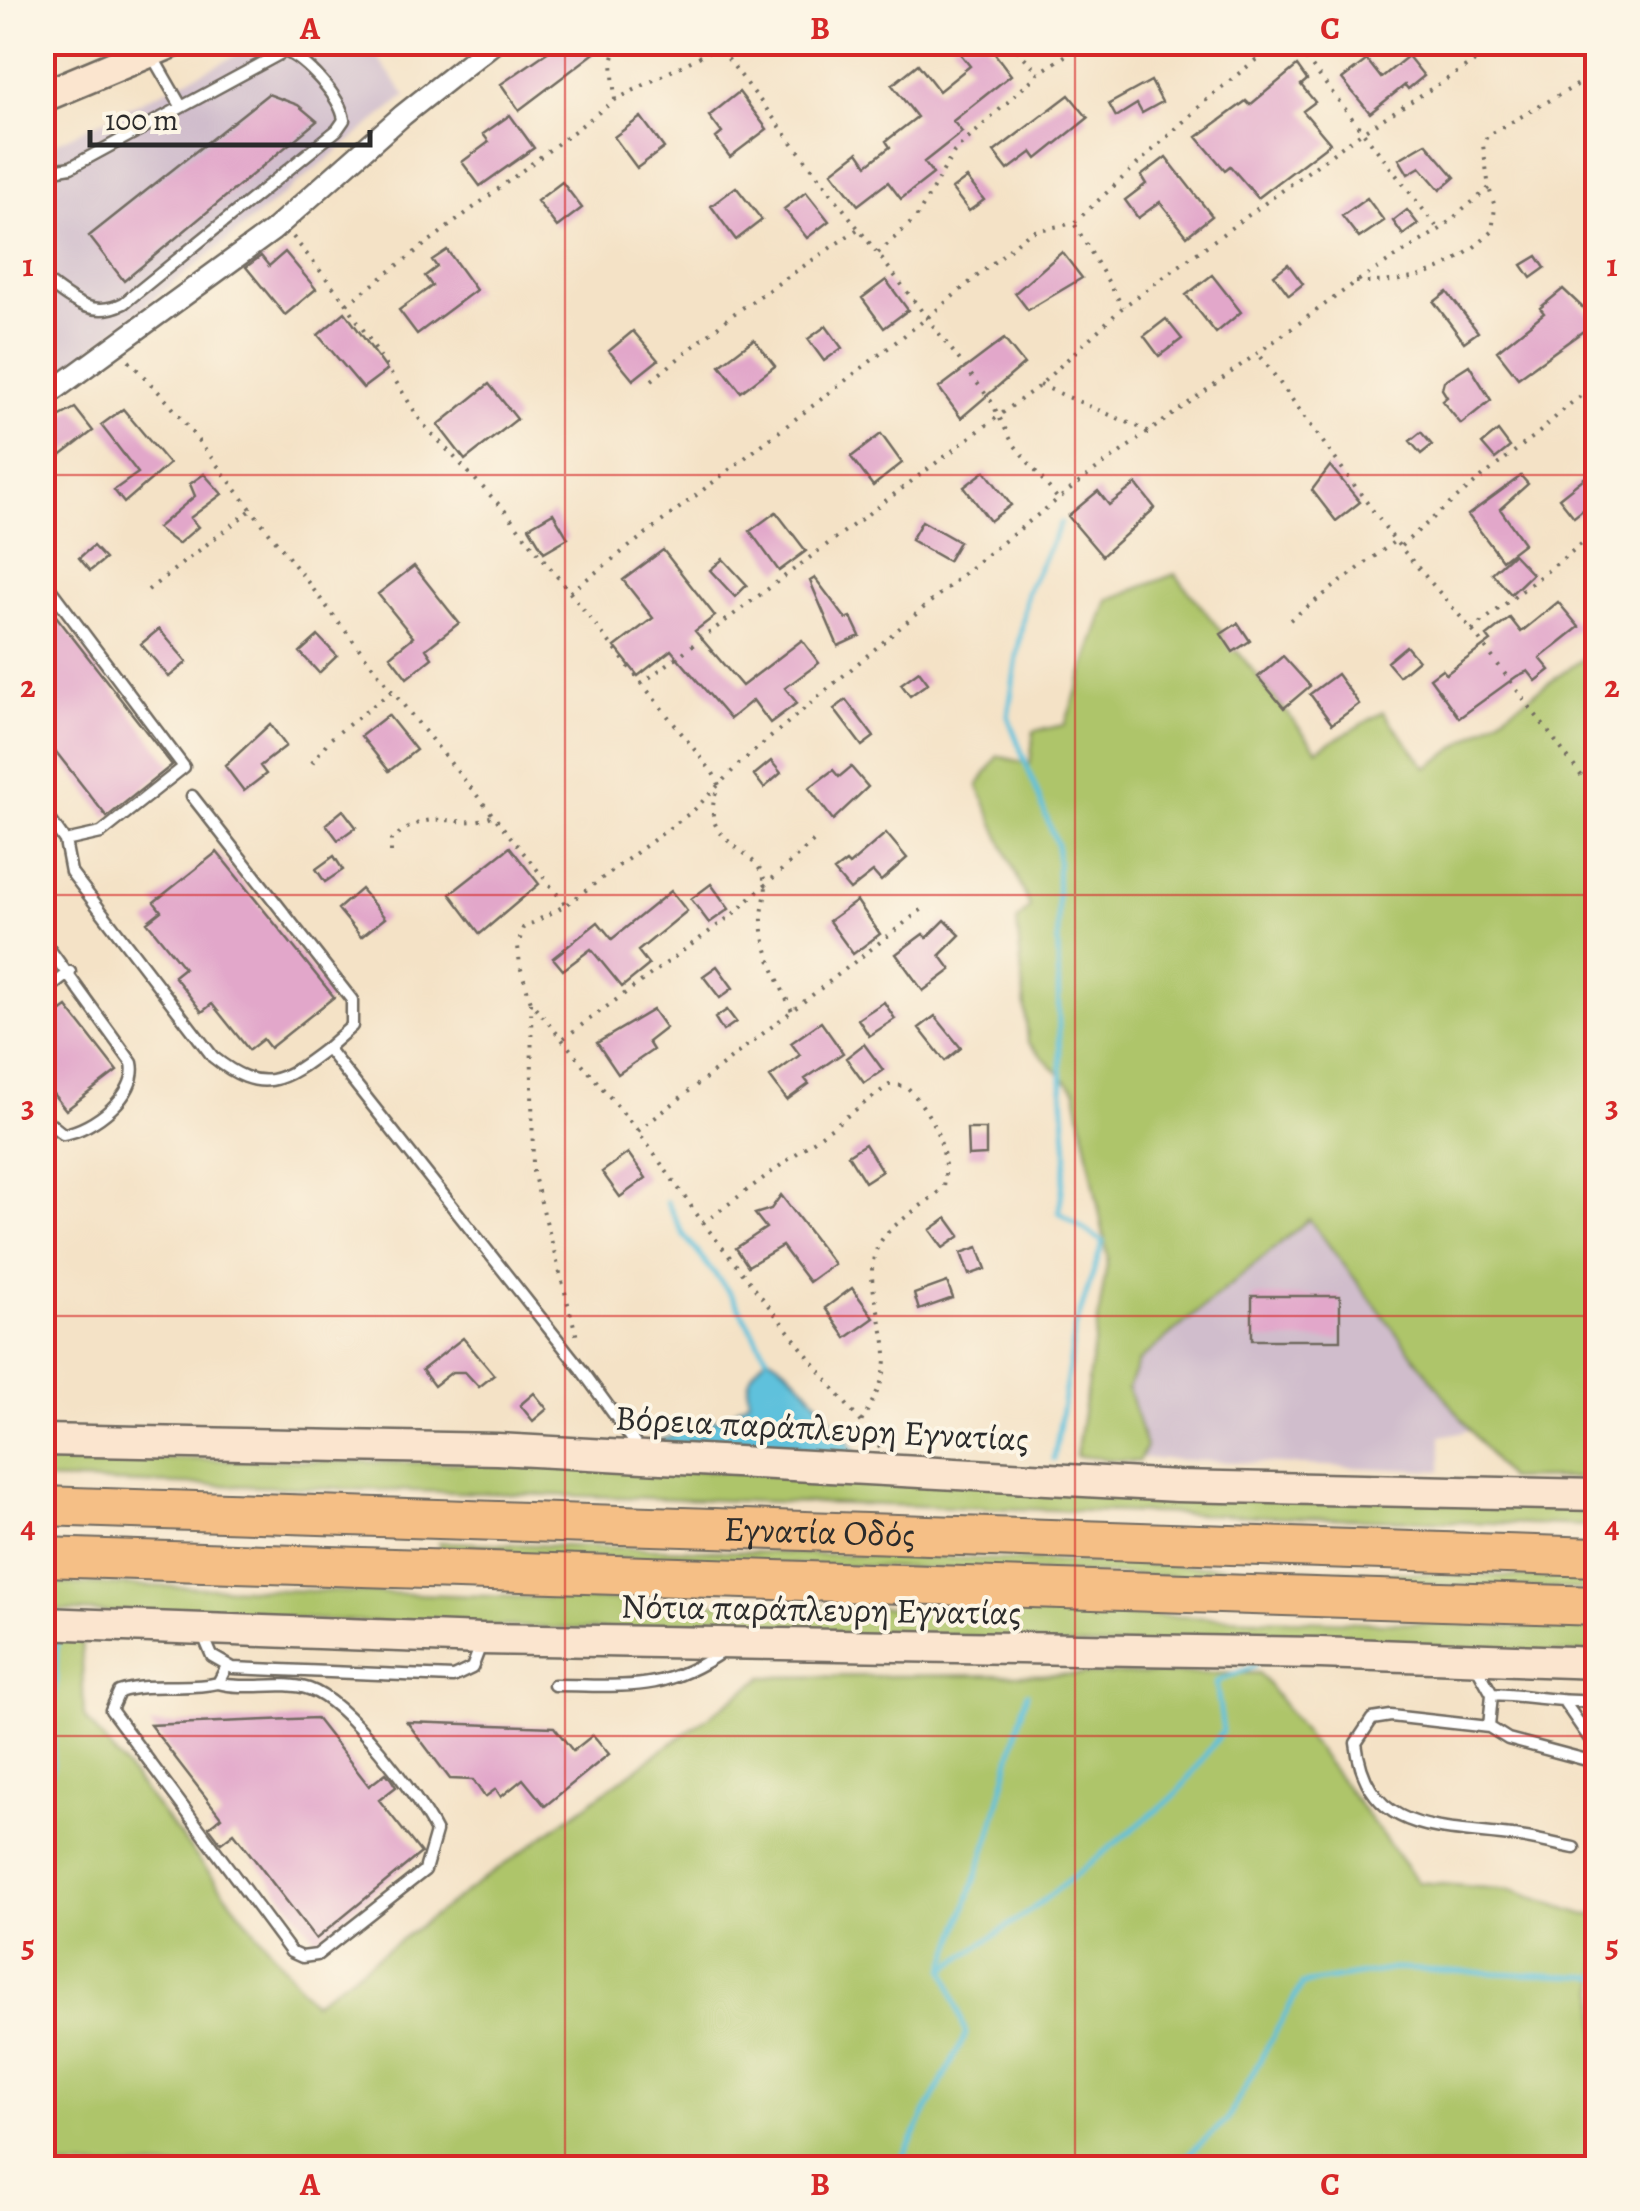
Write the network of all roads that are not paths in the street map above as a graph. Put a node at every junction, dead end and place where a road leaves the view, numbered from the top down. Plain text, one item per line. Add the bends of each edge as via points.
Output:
1 (495, 42) edge
2 (162, 48) edge
3 (42, 97) edge
4 (181, 106) junction
5 (42, 172) edge
6 (42, 278) edge
7 (42, 399) edge
8 (42, 578) edge
9 (192, 796) dead end
10 (42, 808) edge
11 (65, 841) junction
12 (42, 939) edge
13 (70, 972) junction
14 (42, 994) edge
15 (328, 1048) junction
16 (42, 1117) edge
17 (42, 1440) edge
18 (643, 1455) junction
19 (1598, 1494) edge
20 (42, 1506) edge
21 (42, 1557) edge
22 (1598, 1557) edge
23 (1598, 1606) edge
24 (42, 1623) edge
25 (202, 1629) junction
26 (482, 1639) junction
27 (732, 1644) junction
28 (1472, 1656) junction
29 (1598, 1663) edge
30 (227, 1666) junction
31 (218, 1682) junction
32 (554, 1685) dead end
33 (1492, 1694) junction
34 (1598, 1701) edge
35 (1565, 1703) junction
36 (1489, 1727) junction
37 (1598, 1750) edge
38 (1598, 1763) edge
39 (1574, 1848) dead end

1 - 7 street via 204,284
2 - 3 street
2 - 4 lane
4 - 5 lane via 72,168
4 - 6 lane via 285,51 342,108 344,120 107,312 88,310
8 - 11 lane via 184,767 101,834
9 - 15 lane via 352,1000 352,1026
10 - 11 lane
11 - 15 lane via 72,872 222,1064 276,1082
12 - 13 lane
13 - 14 lane
13 - 16 lane via 135,1076 130,1091 77,1132 64,1134
15 - 18 lane
17 - 18 street, Βόρεια παράπλευρη Εγνατίας
18 - 19 street, Βόρεια παράπλευρη Εγνατίας via 1177,1486
20 - 22 highway, Εγνατία Οδός
21 - 23 highway, Εγνατία Οδός
24 - 25 street, Νότια παράπλευρη Εγνατίας
25 - 26 street, Νότια παράπλευρη Εγνατίας
25 - 30 lane via 212,1656
26 - 27 street, Νότια παράπλευρη Εγνατίας
26 - 30 lane via 472,1668 453,1677
27 - 28 street, Νότια παράπλευρη Εγνατίας
27 - 32 lane via 690,1674 657,1685
28 - 29 street, Νότια παράπλευρη Εγνατίας
28 - 33 lane
30 - 31 lane
31 - 31 lane via 133,1687 119,1692 111,1710 291,1952 317,1954 426,1870 436,1832 417,1796 333,1701 289,1686 234,1688
33 - 35 lane
33 - 36 lane
34 - 35 lane
35 - 37 lane
36 - 38 lane via 1508,1739
36 - 39 lane via 1372,1719 1356,1743 1360,1774 1375,1799 1436,1830

